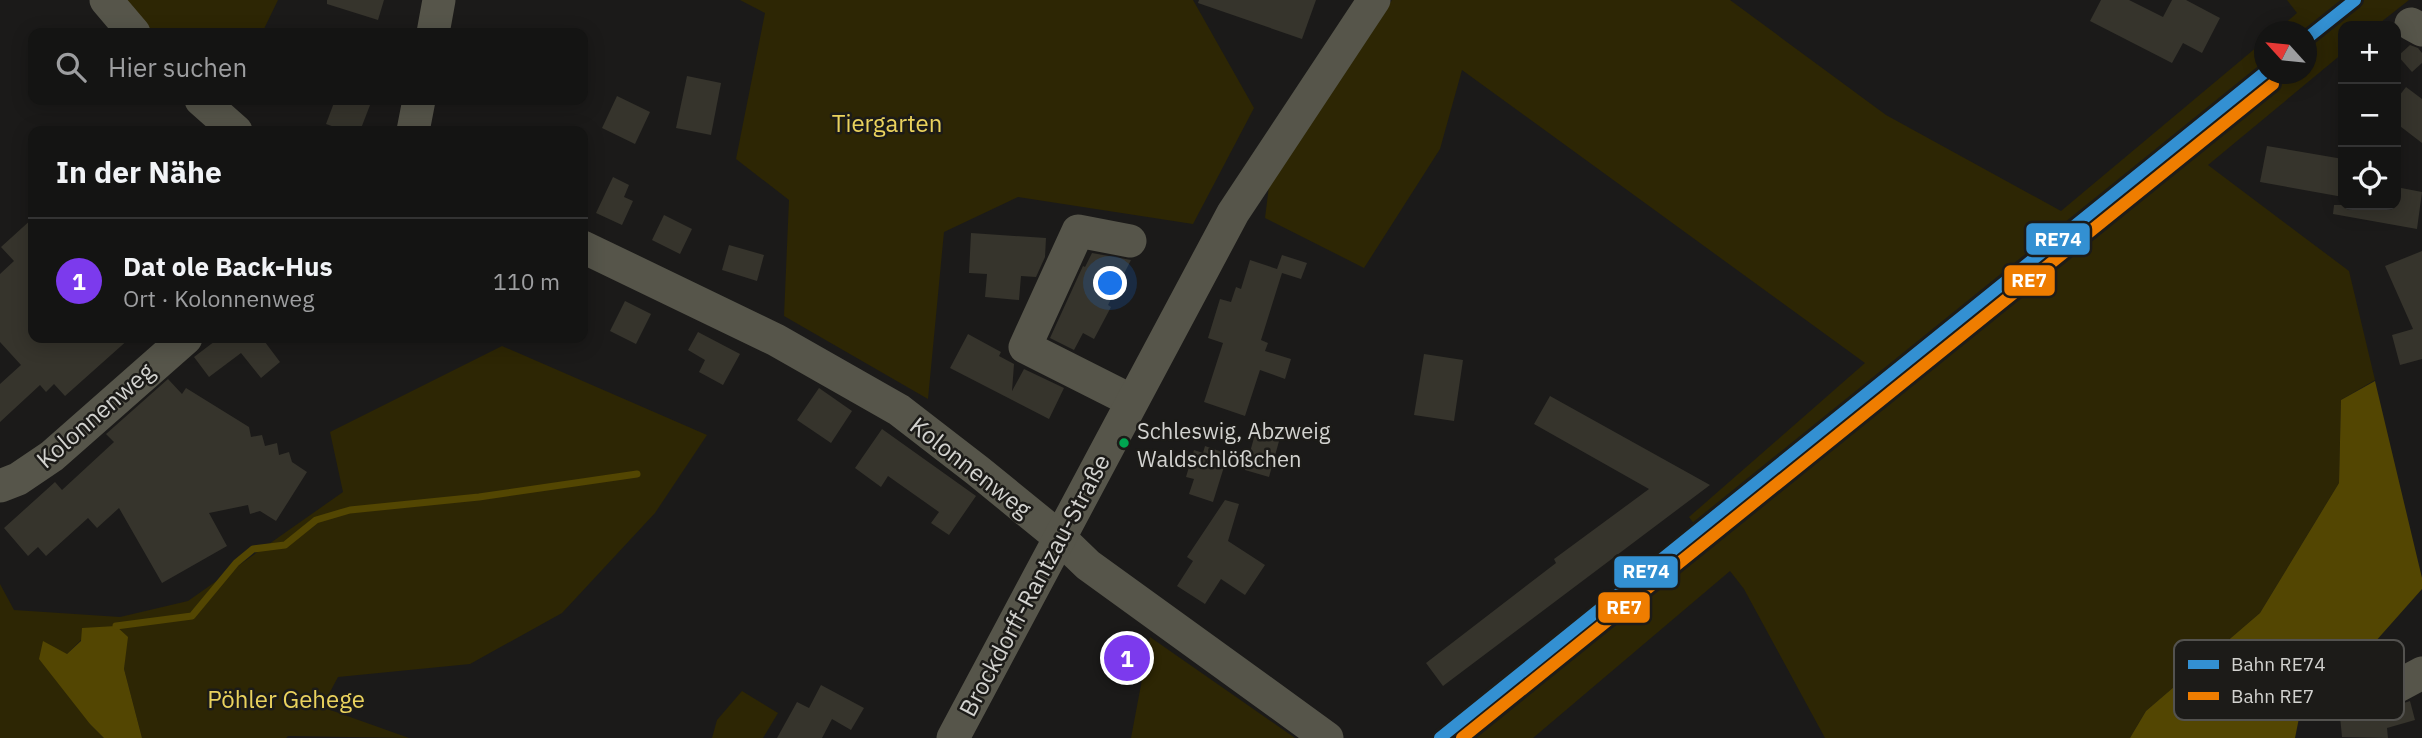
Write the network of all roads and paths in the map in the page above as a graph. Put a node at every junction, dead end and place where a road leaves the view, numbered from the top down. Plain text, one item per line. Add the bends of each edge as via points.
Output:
1 (106, 0) edge
2 (439, 0) edge
3 (1374, 0) edge
4 (130, 28) edge
5 (434, 28) edge
6 (207, 105) edge
7 (418, 105) edge
8 (230, 126) edge
9 (414, 126) edge
10 (1130, 241) dead end
11 (588, 249) edge
12 (180, 343) edge
13 (1132, 401) junction
14 (0, 486) edge
15 (1059, 537) junction
16 (953, 738) edge
17 (1327, 738) edge

1 - 4 street
2 - 5 street
3 - 13 street, Brockdorff-Rantzau-Straße via 1233,213
6 - 8 street
7 - 9 street
10 - 13 street via 1078,230 1025,347
11 - 15 street, Kolonnenweg via 776,340 899,410
12 - 14 street, Kolonnenweg via 52,456
13 - 15 street, Brockdorff-Rantzau-Straße
15 - 16 street, Brockdorff-Rantzau-Straße
15 - 17 street, Kolonnenweg via 1088,565

